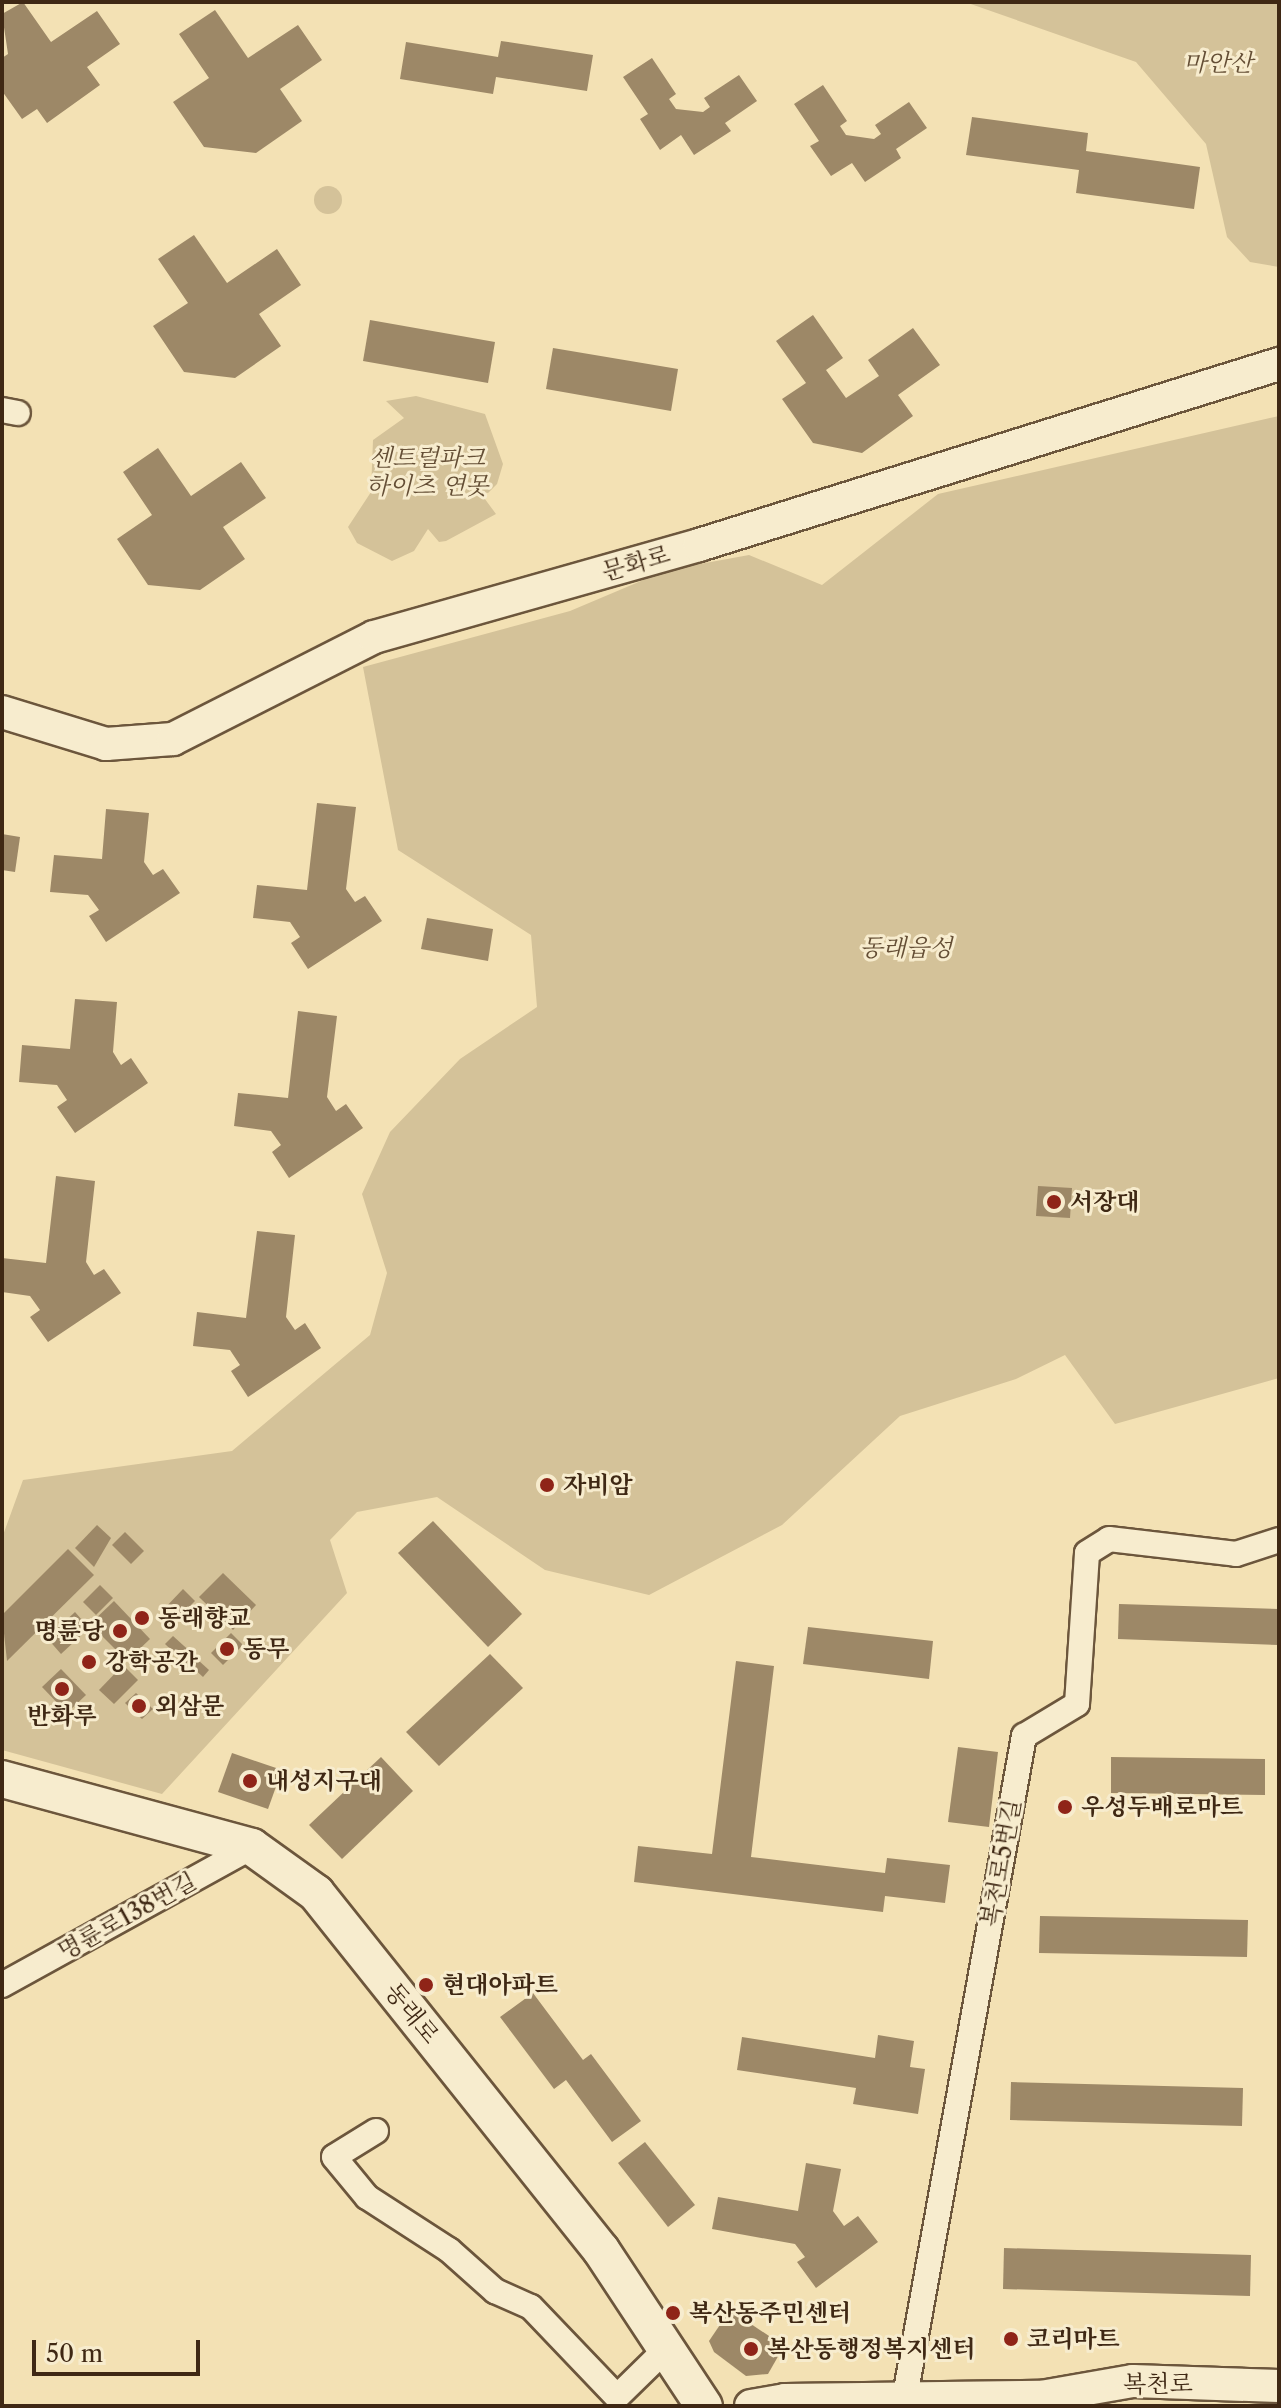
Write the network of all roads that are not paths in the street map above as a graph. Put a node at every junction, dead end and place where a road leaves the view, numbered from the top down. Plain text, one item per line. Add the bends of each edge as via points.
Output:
1 (1279, 364) edge
2 (2, 712) edge
3 (1279, 1540) edge
4 (2, 1779) edge
5 (252, 1847) junction
6 (2, 1985) edge
7 (376, 2131) dead end
8 (665, 2350) junction
9 (1279, 2386) edge
10 (905, 2396) junction
11 (1041, 2401) edge
12 (704, 2406) edge
13 (751, 2406) edge

1 - 2 street, 문화로 via 730,536 374,637 173,739 106,744
3 - 10 street, 복천로5번길 via 1236,1554 1109,1539 1087,1553 1077,1704 1024,1736
4 - 5 main road, 동래로
5 - 6 street, 명륜로138번길
5 - 8 main road, 동래로 via 316,1893 601,2250
7 - 8 street via 334,2157 367,2197 449,2250 495,2291 531,2307 617,2397
8 - 12 main road, 동래로
9 - 11 street, 복천로 via 1133,2381
10 - 11 street, 복천로
10 - 13 street, 복천로

